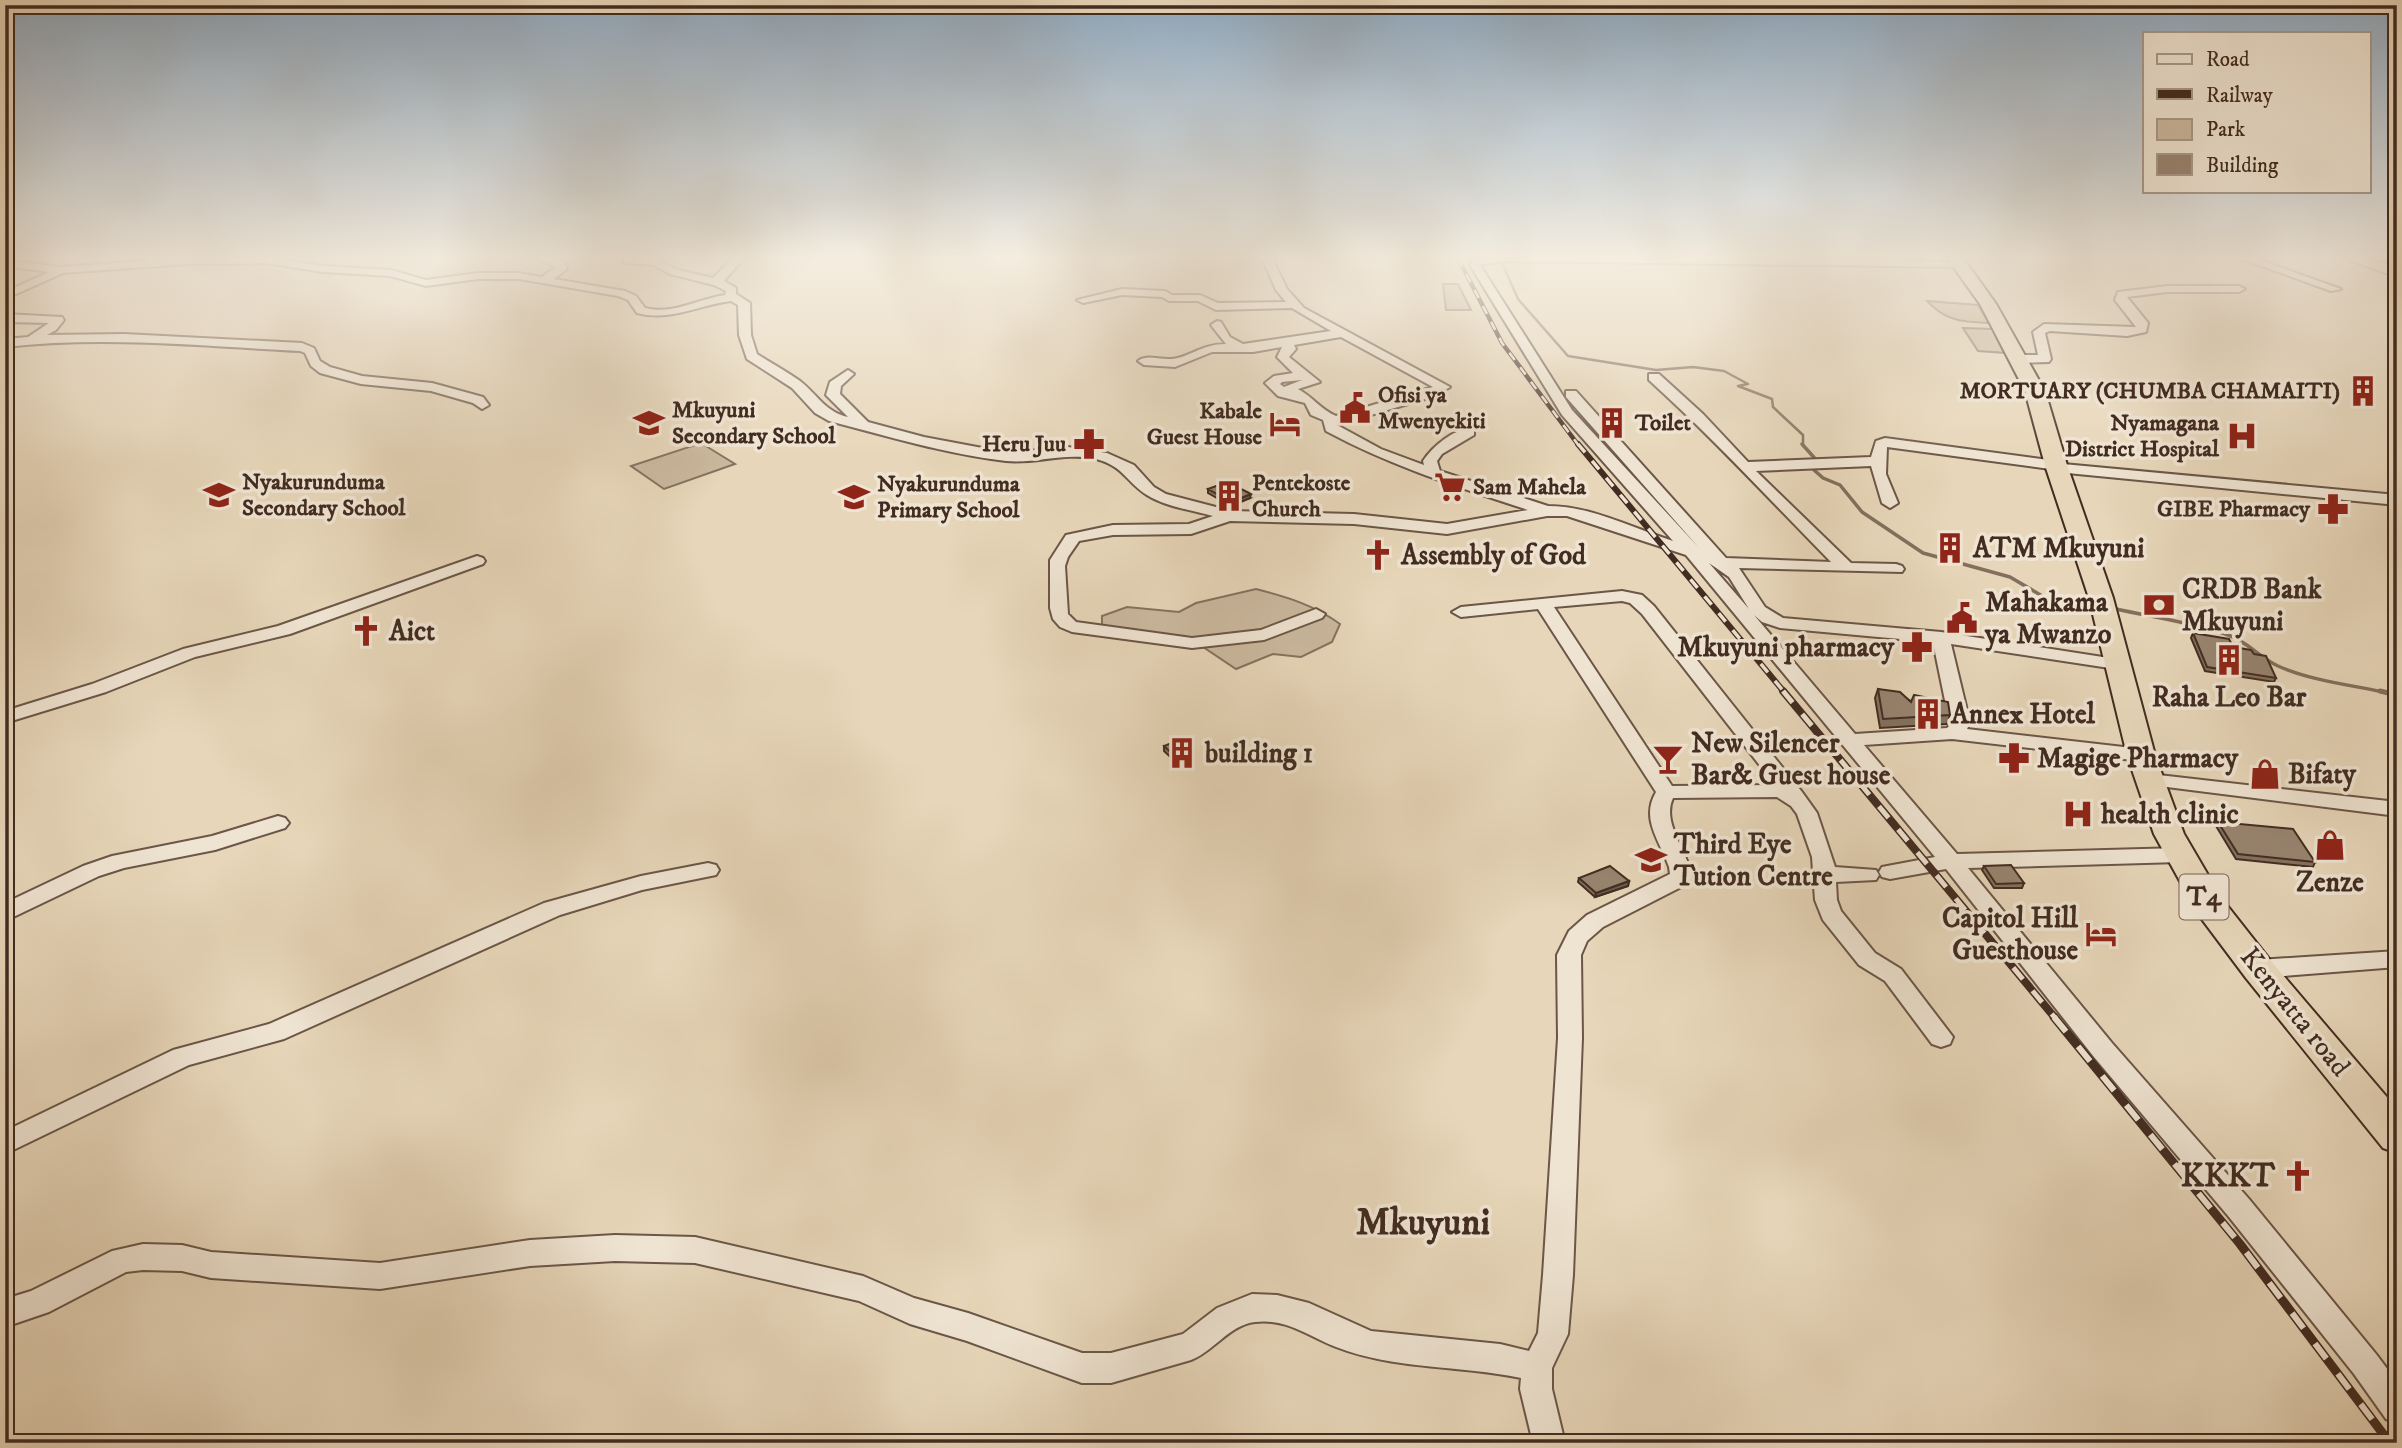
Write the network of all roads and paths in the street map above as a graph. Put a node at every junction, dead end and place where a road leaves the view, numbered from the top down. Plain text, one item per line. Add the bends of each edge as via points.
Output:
1 (1217, 325) dead end
2 (53, 326) edge
3 (745, 326) edge
4 (1328, 326) edge
5 (1513, 326) edge
6 (2000, 326) edge
7 (2142, 326) edge
8 (1342, 334) junction
9 (26, 340) junction
10 (5, 343) edge
11 (1287, 344) junction
12 (1240, 348) junction
13 (2019, 359) junction
14 (1144, 361) dead end
15 (848, 374) dead end
16 (1654, 377) dead end
17 (797, 385) junction
18 (824, 385) junction
19 (1571, 394) dead end
20 (482, 405) dead end
21 (1332, 419) junction
22 (864, 426) junction
23 (1469, 432) dead end
24 (1876, 461) junction
25 (1744, 467) junction
26 (2057, 467) junction
27 (1433, 474) junction
28 (2397, 500) edge
29 (1890, 503) dead end
30 (1547, 511) junction
31 (1230, 516) junction
32 (1691, 551) junction
33 (477, 561) dead end
34 (1721, 561) junction
35 (1846, 567) junction
36 (1896, 569) dead end
37 (1543, 603) junction
38 (1461, 612) dead end
39 (1316, 614) dead end
40 (1941, 637) junction
41 (2116, 664) junction
42 (5, 718) edge
43 (1952, 733) junction
44 (1850, 740) junction
45 (2145, 768) junction
46 (1666, 792) junction
47 (1798, 801) junction
48 (2397, 809) edge
49 (278, 822) dead end
50 (2180, 855) junction
51 (1951, 861) junction
52 (708, 870) dead end
53 (1825, 874) junction
54 (5, 913) edge
55 (2397, 959) edge
56 (2258, 969) junction
57 (1941, 1037) dead end
58 (2397, 1136) edge
59 (5, 1143) edge
60 (5, 1313) edge
61 (1537, 1367) junction
62 (2397, 1408) edge
63 (1549, 1443) edge

1 - 12 street
2 - 9 street
3 - 17 street via 748,353
4 - 8 street
5 - 32 street via 1567,412
6 - 13 highway, T4
7 - 13 street via 2127,332 2048,327 2039,332 2045,359
8 - 11 street
8 - 21 street via 1443,387
9 - 10 street
9 - 20 street via 124,338 302,347 325,370 361,380 432,387
11 - 12 street
11 - 21 street via 1290,351 1283,359 1304,376 1272,383 1283,393 1311,402 1316,412
12 - 14 street via 1210,348 1175,363
13 - 26 highway, T4 via 2035,391
15 - 18 street
16 - 25 street
17 - 18 street
17 - 22 street via 827,415
18 - 22 street
19 - 34 street
21 - 27 street via 1328,425 1338,432
22 - 31 street via 1009,457 1068,452 1102,456 1129,468 1161,497
23 - 27 street via 1437,451 1430,461
24 - 25 street
24 - 26 street via 1885,442
24 - 29 street
25 - 35 street
26 - 28 street
26 - 41 highway, Kenyatta road / T4 via 2102,603
27 - 30 street
30 - 31 street via 1447,529 1363,519
30 - 32 street via 1584,515
31 - 39 street via 1191,529 1113,530 1072,538 1056,565 1062,621 1072,627 1192,643 1264,635
32 - 34 street
32 - 44 street
33 - 42 street via 284,630 188,653
34 - 35 street
34 - 40 street via 1770,620
35 - 36 street
37 - 38 street
37 - 46 street
37 - 47 street via 1622,596 1636,599
40 - 41 street
40 - 43 street via 1960,723
41 - 45 highway, Kenyatta road / T4
43 - 44 street
43 - 45 street
44 - 51 street
45 - 48 street
45 - 50 highway, Kenyatta road / T4
46 - 47 street via 1774,790
46 - 61 street via 1659,813 1681,878 1595,921 1577,937 1569,956 1570,1038 1558,1275 1553,1334
47 - 53 street via 1807,813
49 - 54 street via 215,842 120,861
50 - 51 street
50 - 56 highway, Kenyatta road / T4 via 2210,906
51 - 53 street via 1879,873
51 - 62 street via 2103,1050 2239,1208
52 - 59 street via 551,909 317,1015 172,1062
53 - 57 street via 1831,914 1867,959 1892,975
55 - 56 street
56 - 58 highway, Kenyatta road / T4
60 - 61 street via 38,1302 122,1260 143,1257 380,1276 530,1253 682,1250 863,1289 910,1310 1082,1368 1111,1368 1191,1346 1228,1318 1252,1308 1309,1317 1371,1345
61 - 63 street via 1536,1390

